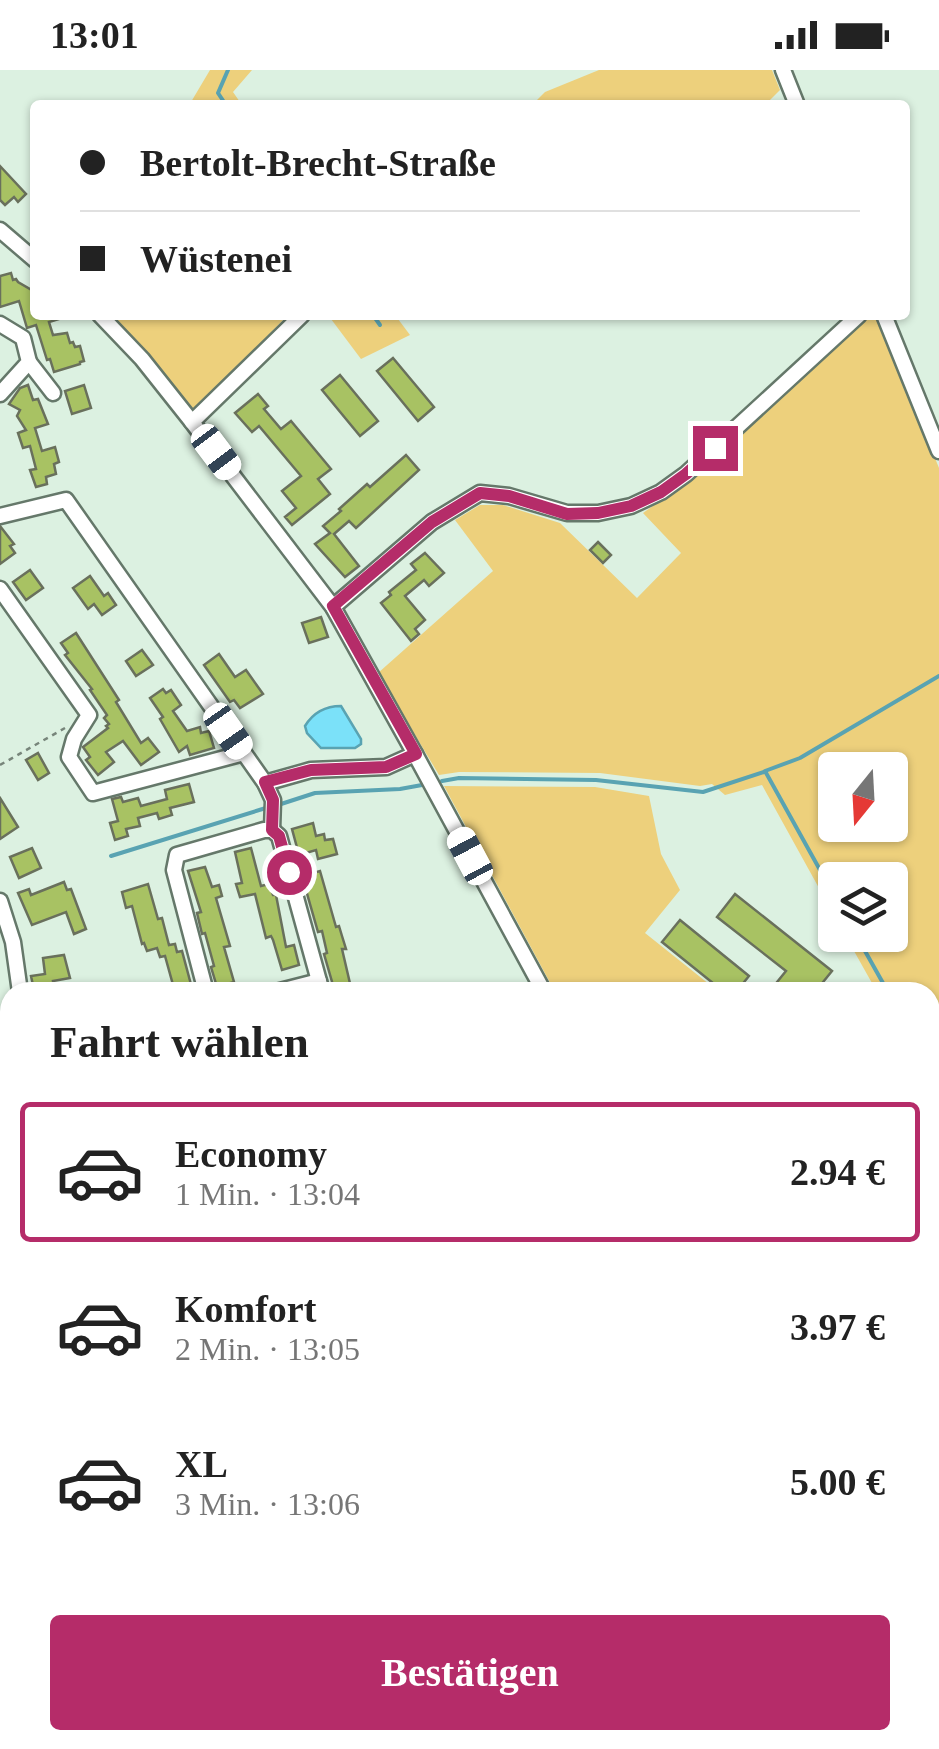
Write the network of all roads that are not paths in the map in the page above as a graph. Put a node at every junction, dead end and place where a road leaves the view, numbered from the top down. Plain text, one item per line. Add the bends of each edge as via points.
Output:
1 (783, 70) edge
2 (795, 100) edge
3 (0, 230) edge
4 (30, 256) edge
5 (105, 320) edge
6 (297, 320) edge
7 (854, 320) edge
8 (886, 320) edge
9 (0, 324) edge
10 (29, 362) junction
11 (53, 393) dead end
12 (0, 394) edge
13 (192, 422) junction
14 (939, 451) edge
15 (0, 516) edge
16 (0, 590) edge
17 (333, 606) junction
18 (244, 753) junction
19 (416, 754) junction
20 (265, 782) junction
21 (272, 830) junction
22 (0, 903) edge
23 (19, 982) edge
24 (203, 982) edge
25 (319, 982) edge
26 (539, 982) edge

1 - 2 street
3 - 4 street
5 - 13 street
6 - 13 street
7 - 17 street via 661,492 631,506 567,514 480,493 432,522
8 - 14 street
9 - 10 street via 24,338
10 - 11 street
10 - 12 street
13 - 17 street
15 - 18 street via 66,500
16 - 18 street via 88,715 69,756 93,793
17 - 19 street
18 - 20 street
19 - 20 street via 386,767 311,770
19 - 26 street
20 - 21 street via 274,806
21 - 24 street via 175,859
21 - 25 street
22 - 23 street

